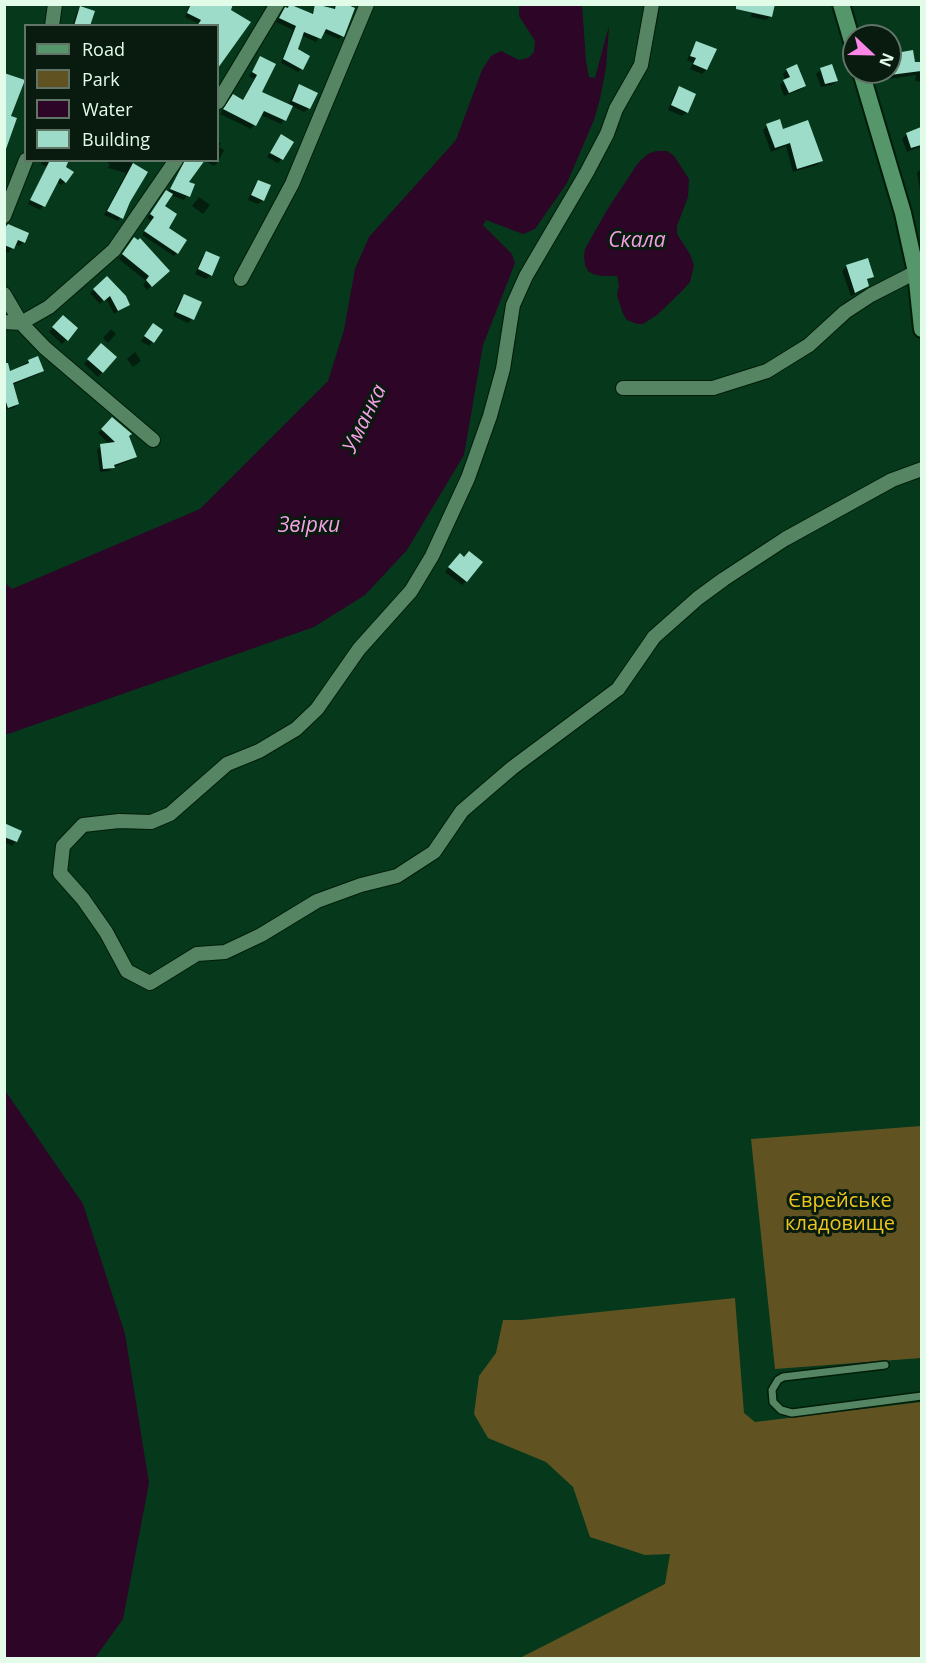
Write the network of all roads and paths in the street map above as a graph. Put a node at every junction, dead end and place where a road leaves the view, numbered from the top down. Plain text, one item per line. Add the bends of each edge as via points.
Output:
1 (55, 4) edge
2 (278, 4) edge
3 (367, 4) edge
4 (652, 4) edge
5 (841, 4) edge
6 (52, 24) edge
7 (847, 24) edge
8 (865, 84) edge
9 (219, 100) edge
10 (25, 162) edge
11 (175, 162) edge
12 (4, 216) edge
13 (916, 272) junction
14 (241, 279) dead end
15 (4, 294) edge
16 (920, 302) edge
17 (4, 322) edge
18 (21, 323) junction
19 (921, 329) edge
20 (623, 388) dead end
21 (153, 440) dead end
22 (921, 469) edge
23 (885, 1365) dead end
24 (921, 1396) edge

1 - 6 street
2 - 9 street
3 - 14 street via 292,184
4 - 22 street via 641,65 513,305 503,369 468,478 411,591 359,649 317,709 296,729 227,764 170,814 151,822 83,825 63,846 60,873 83,898 127,971 150,984 197,954 225,952 317,901 397,876 434,852 462,811 512,768 618,688 654,638 699,597 786,539
5 - 7 main road
8 - 13 main road via 897,191
10 - 12 street
11 - 18 street via 114,250 49,307
13 - 16 main road
13 - 20 street via 845,312 809,345 767,370 712,388
15 - 18 street
16 - 19 main road
17 - 18 street
18 - 21 street
23 - 24 lane via 783,1377 772,1390 773,1402 792,1413

